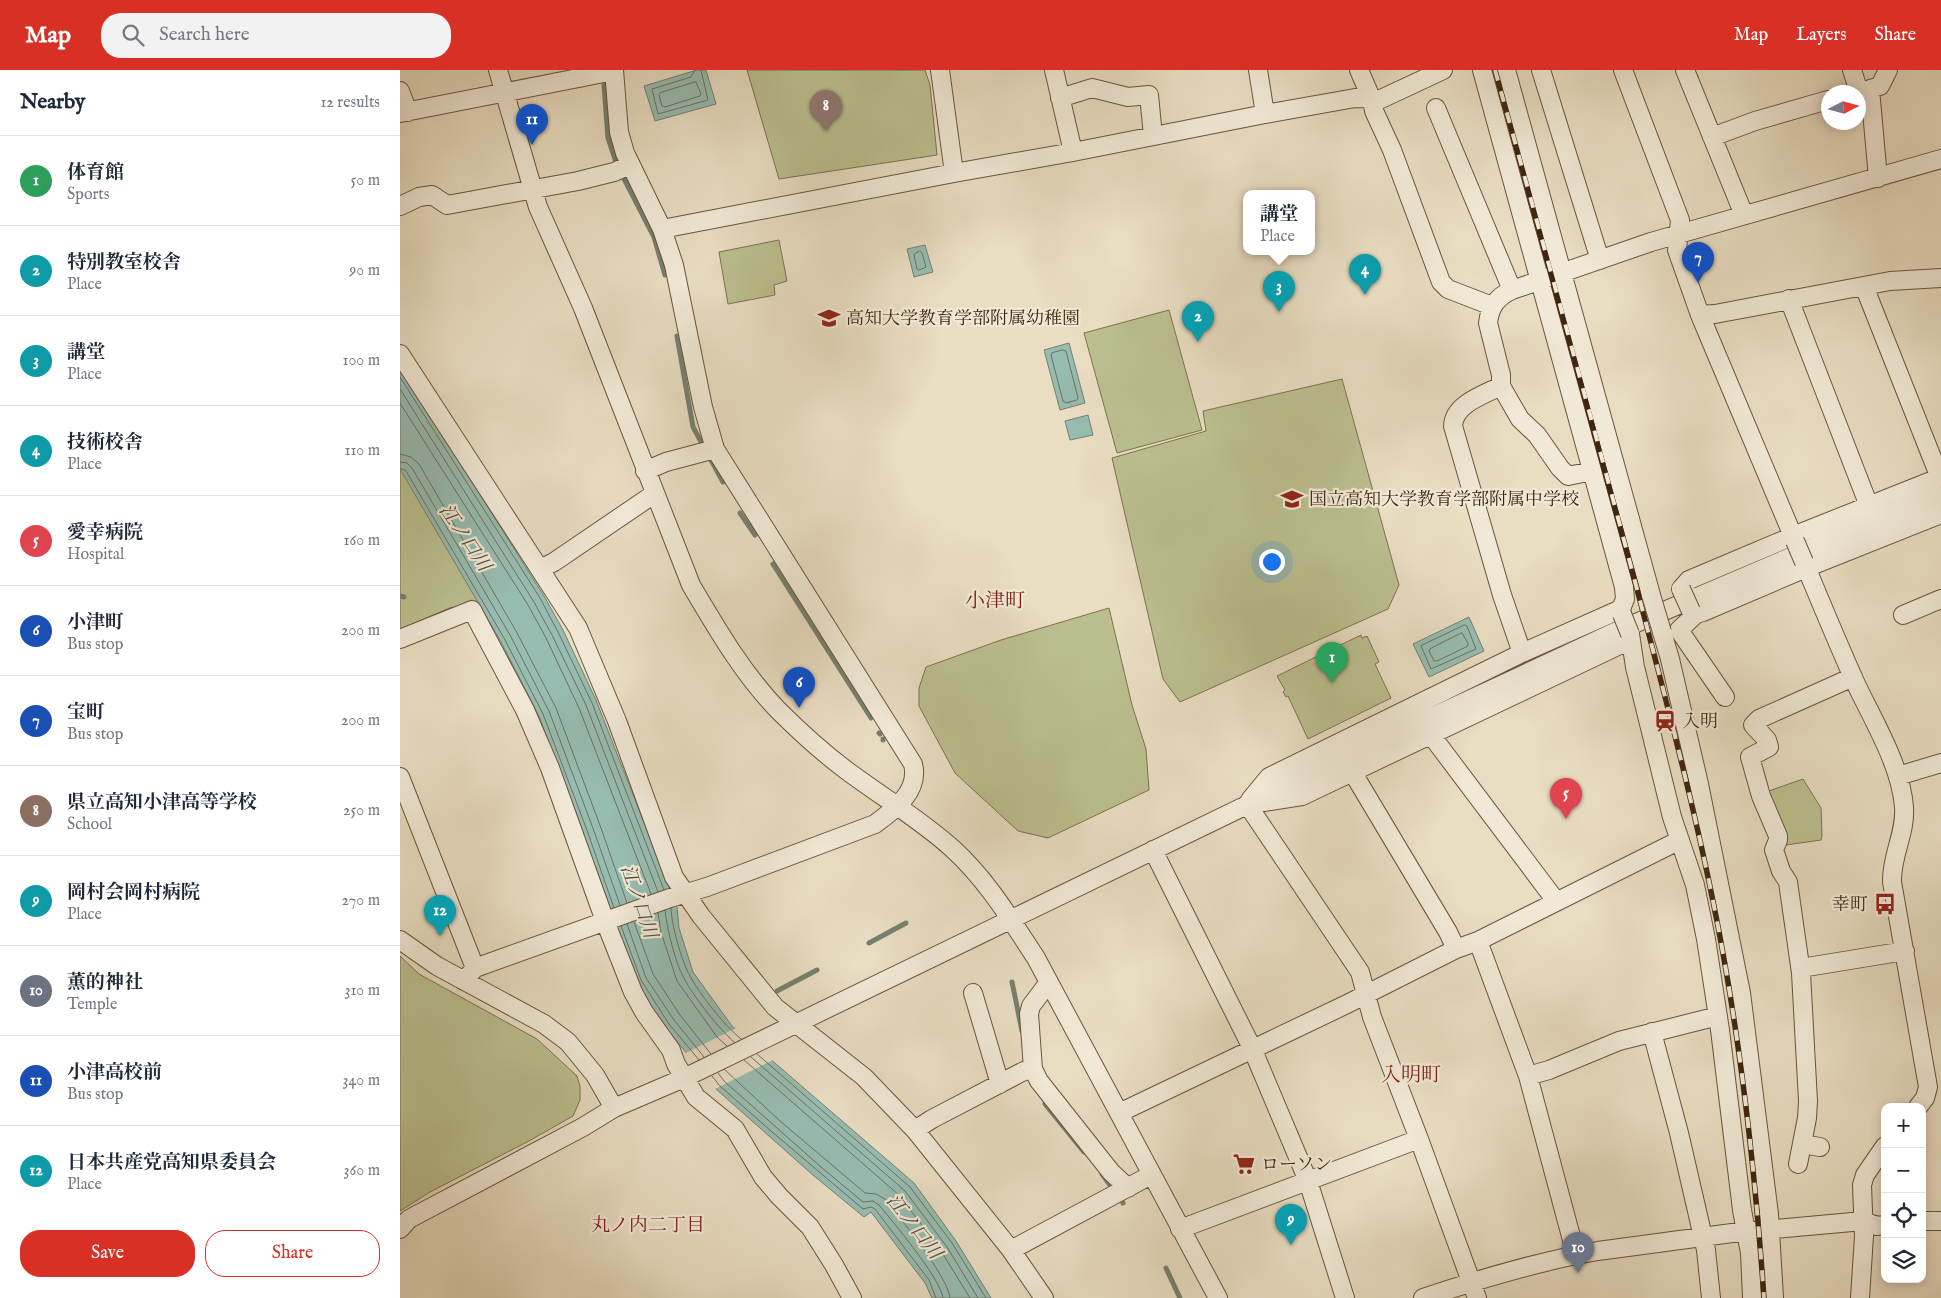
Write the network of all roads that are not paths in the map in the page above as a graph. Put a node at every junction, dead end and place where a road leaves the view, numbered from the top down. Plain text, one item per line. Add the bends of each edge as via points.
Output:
1 (498, 70) edge
2 (940, 70) edge
3 (1054, 70) edge
4 (1258, 70) edge
5 (1359, 70) edge
6 (1443, 70) edge
7 (1482, 70) edge
8 (1506, 70) edge
9 (1541, 70) edge
10 (1623, 70) edge
11 (1685, 70) edge
12 (1852, 70) edge
13 (1888, 70) edge
14 (614, 71) edge
15 (1859, 85) edge
16 (1866, 90) edge
17 (400, 91) edge
18 (504, 94) junction
19 (1060, 98) junction
20 (1372, 100) junction
21 (1821, 102) edge
22 (1436, 108) dead end
23 (404, 112) edge
24 (1866, 113) edge
25 (1265, 114) junction
26 (1153, 136) junction
27 (1712, 137) junction
28 (1072, 152) junction
29 (1941, 159) edge
30 (623, 168) junction
31 (954, 173) junction
32 (1878, 178) junction
33 (532, 189) junction
34 (400, 206) edge
35 (1744, 216) junction
36 (662, 229) junction
37 (1680, 234) junction
38 (1600, 260) junction
39 (1562, 274) junction
40 (1941, 278) edge
41 (1541, 281) junction
42 (1864, 286) junction
43 (1512, 290) junction
44 (1788, 299) junction
45 (1492, 306) junction
46 (1700, 315) junction
47 (400, 354) edge
48 (1501, 386) junction
49 (708, 451) junction
50 (645, 471) junction
51 (1592, 471) junction
52 (1941, 478) edge
53 (654, 494) junction
54 (1941, 496) edge
55 (1869, 506) junction
56 (1941, 514) edge
57 (1794, 538) junction
58 (1805, 565) junction
59 (540, 569) junction
60 (1941, 599) edge
61 (1622, 612) junction
62 (1693, 612) junction
63 (1903, 615) dead end
64 (1630, 637) junction
65 (400, 639) edge
66 (1522, 653) junction
67 (1853, 677) junction
68 (1725, 696) dead end
69 (1431, 735) junction
70 (1941, 763) edge
71 (1353, 773) junction
72 (1898, 776) junction
73 (400, 777) edge
74 (1246, 804) junction
75 (898, 806) junction
76 (1680, 840) junction
77 (1153, 850) junction
78 (679, 895) junction
79 (1556, 901) junction
80 (608, 920) junction
81 (1011, 920) junction
82 (400, 940) edge
83 (1478, 941) junction
84 (1456, 949) junction
85 (1905, 951) junction
86 (1800, 968) junction
87 (469, 974) junction
88 (1048, 982) junction
89 (973, 993) dead end
90 (1367, 994) junction
91 (1718, 1016) junction
92 (796, 1023) junction
93 (1652, 1032) junction
94 (1252, 1048) junction
95 (1028, 1070) junction
96 (690, 1076) junction
97 (1528, 1076) junction
98 (1000, 1084) junction
99 (1934, 1084) edge
100 (1921, 1103) edge
101 (614, 1108) junction
102 (1119, 1113) junction
103 (914, 1130) junction
104 (1419, 1139) junction
105 (1802, 1144) junction
106 (1820, 1147) dead end
107 (1884, 1148) edge
108 (1798, 1164) dead end
109 (1151, 1175) junction
110 (1308, 1181) junction
111 (1122, 1191) junction
112 (1863, 1221) junction
113 (1926, 1221) edge
114 (1941, 1221) edge
115 (1881, 1226) edge
116 (400, 1228) edge
117 (1180, 1229) junction
118 (1770, 1230) junction
119 (1746, 1232) junction
120 (1703, 1238) junction
121 (1011, 1250) junction
122 (1576, 1255) junction
123 (1474, 1290) edge
124 (852, 1298) edge
125 (1044, 1298) edge
126 (1218, 1298) edge
127 (1345, 1298) edge
128 (1423, 1298) edge
129 (1711, 1298) edge
130 (1752, 1298) edge
131 (1774, 1298) edge
132 (1860, 1298) edge

1 - 18 street
2 - 31 street
3 - 19 street
4 - 25 street
5 - 20 street
6 - 20 street via 1381,99
7 - 41 street
8 - 39 street
9 - 38 street
10 - 37 street via 1680,220
11 - 27 street
12 - 15 street
13 - 16 street via 1880,86
14 - 18 street
14 - 30 street
17 - 23 street
18 - 23 street
18 - 33 street
19 - 26 street via 1092,88 1128,97 1149,95
19 - 28 street
20 - 25 street via 1355,98
20 - 45 street via 1442,282 1448,289
21 - 27 street
22 - 43 street
24 - 32 street
25 - 26 street
26 - 28 street
27 - 35 street
28 - 31 street
29 - 32 street
30 - 33 street
30 - 36 street
31 - 36 street
32 - 35 street
33 - 34 street via 447,205 432,195
33 - 50 street via 583,308
35 - 37 street
36 - 49 street via 674,266 703,407
37 - 38 street
37 - 46 street via 1677,250
38 - 39 street
39 - 41 street
39 - 118 street, bridge via 1670,658 1699,784 1742,1002
40 - 42 street
41 - 43 street
41 - 51 street
42 - 44 street
42 - 52 street
43 - 45 street
44 - 46 street
44 - 55 street
45 - 48 street via 1488,323
46 - 57 street
47 - 59 street
48 - 51 street via 1520,419 1537,435 1568,476
48 - 66 street via 1459,409 1453,426
49 - 50 street
49 - 75 street via 913,764 912,786
50 - 53 street
51 - 61 street via 1624,587
52 - 55 street
53 - 59 street
53 - 75 street via 691,585 756,687 819,748
54 - 74 street via 1814,546 1615,632
55 - 57 street
56 - 58 street
57 - 58 street, bridge
57 - 62 street, bridge via 1689,580 1681,589
58 - 62 street
58 - 67 street
59 - 78 street via 578,628 617,721
60 - 63 street
61 - 64 street, bridge
61 - 66 street
62 - 68 street via 1679,630
64 - 69 street
64 - 76 street
65 - 80 street via 472,610 550,768
66 - 74 street via 1269,777
67 - 72 street
67 - 86 street via 1759,719 1753,725 1769,747 1750,757 1761,796 1778,836 1774,850 1788,882
69 - 71 street
69 - 79 street
70 - 72 street
71 - 74 street via 1302,796
71 - 84 street
72 - 85 street via 1904,820 1892,882
73 - 87 street
74 - 77 street
74 - 90 street via 1360,972
75 - 78 street via 875,824
75 - 81 street via 953,849
76 - 79 street
76 - 91 street via 1706,938
77 - 81 street
77 - 94 street
78 - 80 street
78 - 92 street via 701,916 776,1007
79 - 83 street
80 - 87 street
80 - 96 street via 633,992
81 - 88 street
81 - 92 street
82 - 87 street via 434,964
83 - 84 street
83 - 97 street
84 - 90 street
85 - 86 street
85 - 99 street
86 - 105 street via 1808,1101
87 - 101 street via 568,1042 595,1075
88 - 95 street via 1029,1014
88 - 102 street
89 - 98 street
90 - 94 street
90 - 104 street via 1372,1017
91 - 93 street
91 - 119 street
92 - 96 street
92 - 103 street via 864,1077
93 - 97 street via 1619,1041
93 - 120 street
94 - 102 street
94 - 110 street
95 - 98 street
95 - 111 street via 1111,1172
96 - 101 street
96 - 124 street via 697,1098 735,1129 766,1181 810,1227
97 - 122 street
98 - 103 street
99 - 100 street
101 - 116 street via 409,1218
102 - 109 street
103 - 121 street
104 - 110 street
104 - 123 street
105 - 106 street
105 - 108 street
107 - 112 street via 1862,1185
109 - 111 street
109 - 117 street
110 - 117 street
110 - 127 street
111 - 121 street
112 - 115 street
112 - 118 street
112 - 132 street
113 - 114 street
117 - 126 street
118 - 119 street
118 - 131 street
119 - 120 street
119 - 130 street
120 - 122 street
120 - 129 street
121 - 125 street
122 - 123 street
123 - 128 street

